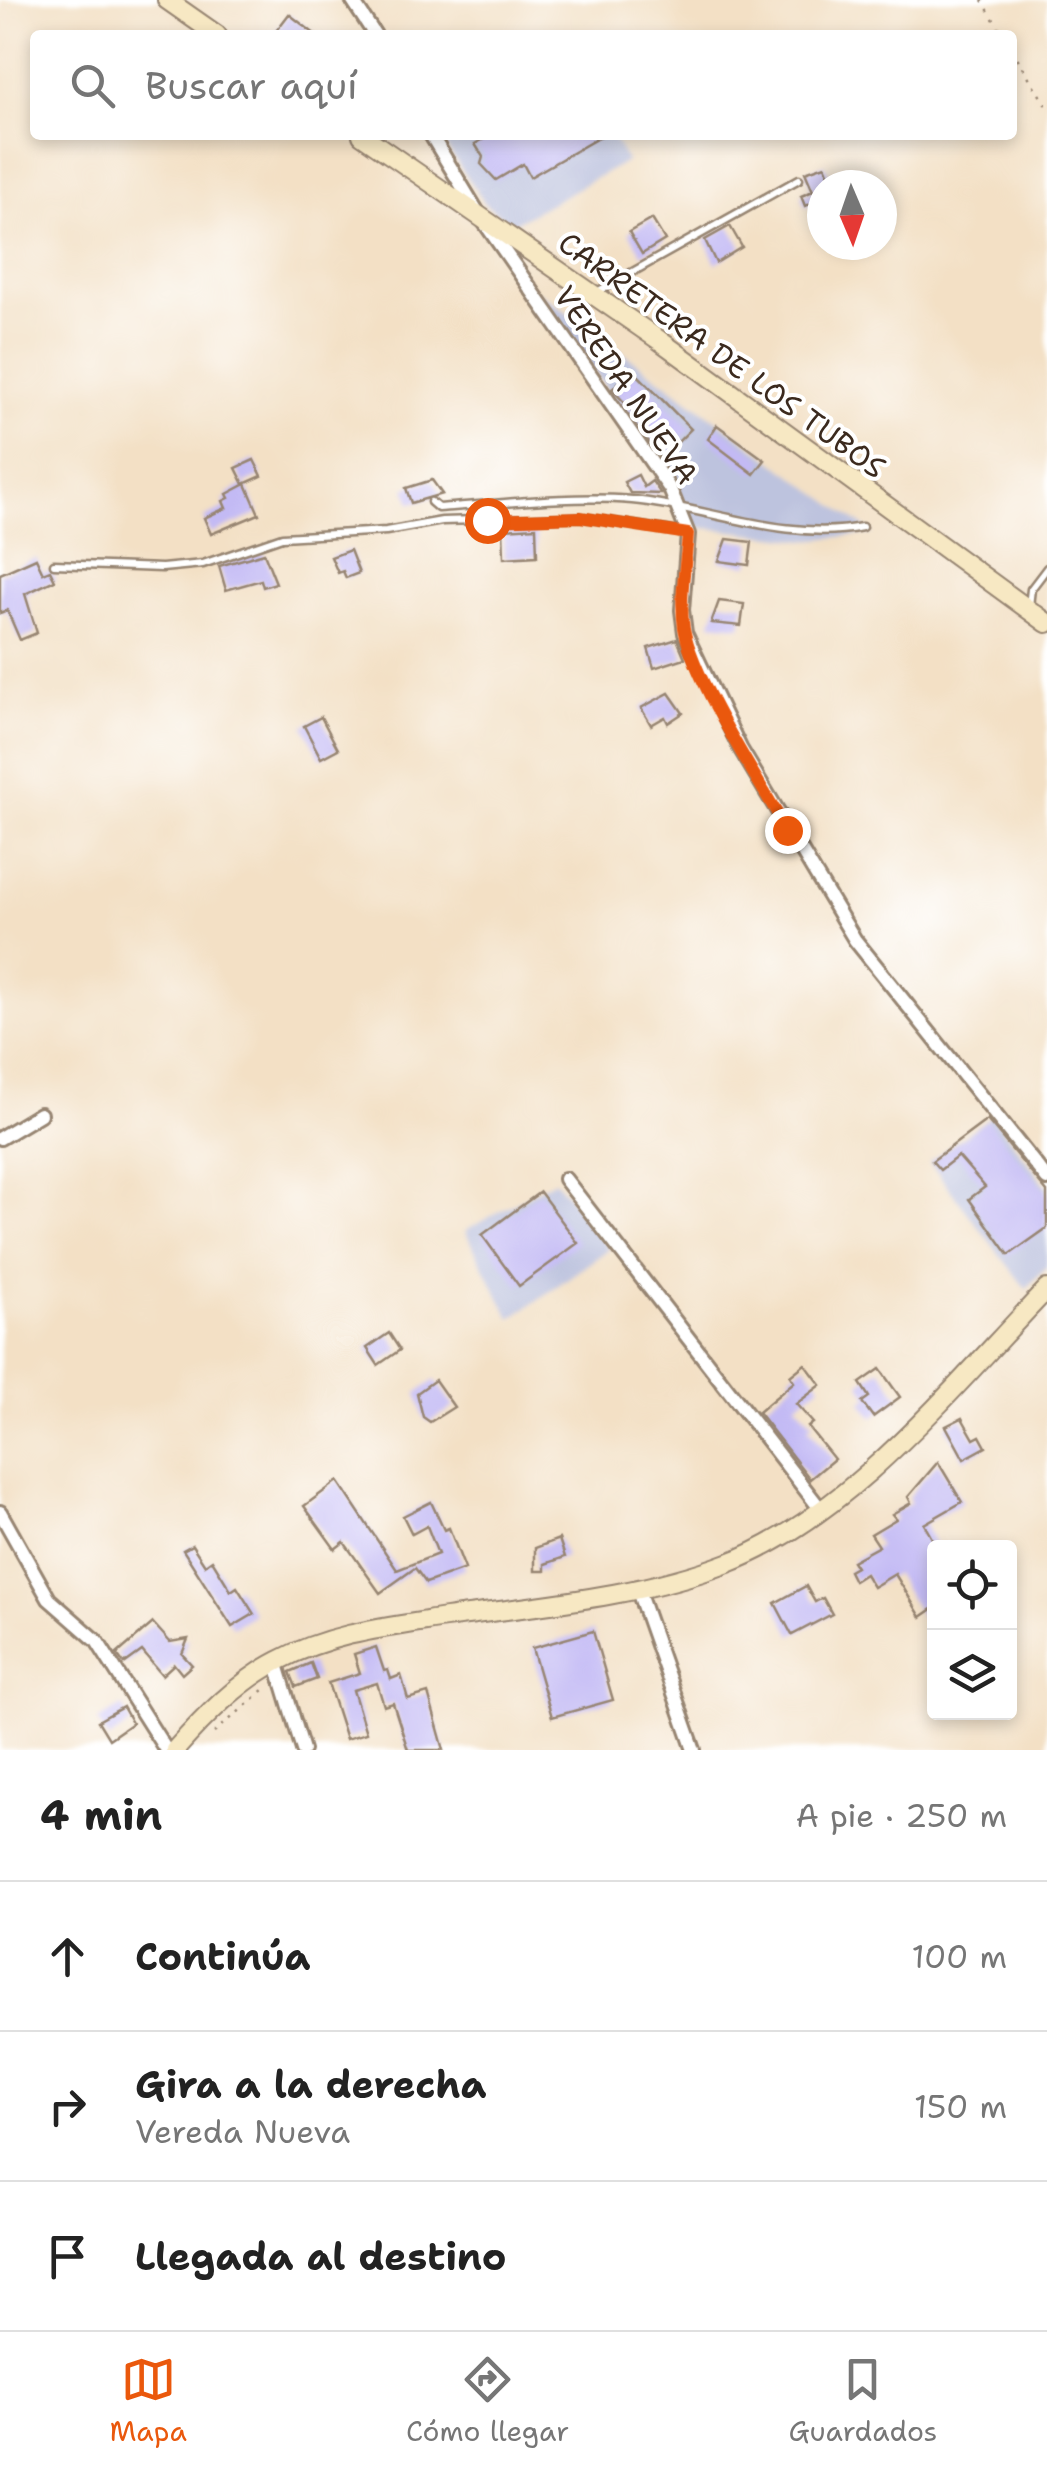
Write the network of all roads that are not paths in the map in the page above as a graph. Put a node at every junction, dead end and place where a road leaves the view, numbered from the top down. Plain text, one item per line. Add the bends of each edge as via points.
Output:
1 (167, 0) edge
2 (352, 0) edge
3 (211, 30) edge
4 (373, 30) edge
5 (369, 140) edge
6 (434, 140) edge
7 (799, 179) dead end
8 (480, 216) junction
9 (594, 294) junction
10 (430, 502) dead end
11 (680, 511) junction
12 (862, 527) dead end
13 (688, 534) junction
14 (54, 564) dead end
15 (1047, 568) edge
16 (1029, 611) junction
17 (1047, 623) edge
18 (40, 1114) dead end
19 (0, 1138) edge
20 (1047, 1178) edge
21 (564, 1179) dead end
22 (1047, 1288) edge
23 (822, 1511) junction
24 (0, 1512) edge
25 (637, 1588) junction
26 (279, 1667) junction
27 (166, 1750) edge
28 (176, 1750) edge
29 (303, 1750) edge
30 (694, 1750) edge

1 - 3 main road
2 - 4 street
5 - 8 main road, CARRETERA DE LOS TUBOS
6 - 8 street, VEREDA NUEVA
7 - 9 lane
8 - 9 main road, CARRETERA DE LOS TUBOS
8 - 11 street, VEREDA NUEVA via 656,466
9 - 16 main road, CARRETERA DE LOS TUBOS
10 - 11 lane via 438,508 632,500
11 - 12 lane via 838,532
11 - 13 street, VEREDA NUEVA
13 - 14 lane via 580,517 442,521 386,532 282,537 204,564
13 - 20 street, VEREDA NUEVA via 685,633 740,748 855,940
15 - 16 lane via 1031,589
16 - 17 main road, CARRETERA DE LOS TUBOS
18 - 19 street
21 - 23 street
22 - 23 main road
23 - 25 main road via 728,1563
24 - 27 street via 49,1599 97,1642
25 - 26 main road via 341,1636
25 - 30 street
26 - 28 main road via 242,1684
26 - 29 street

